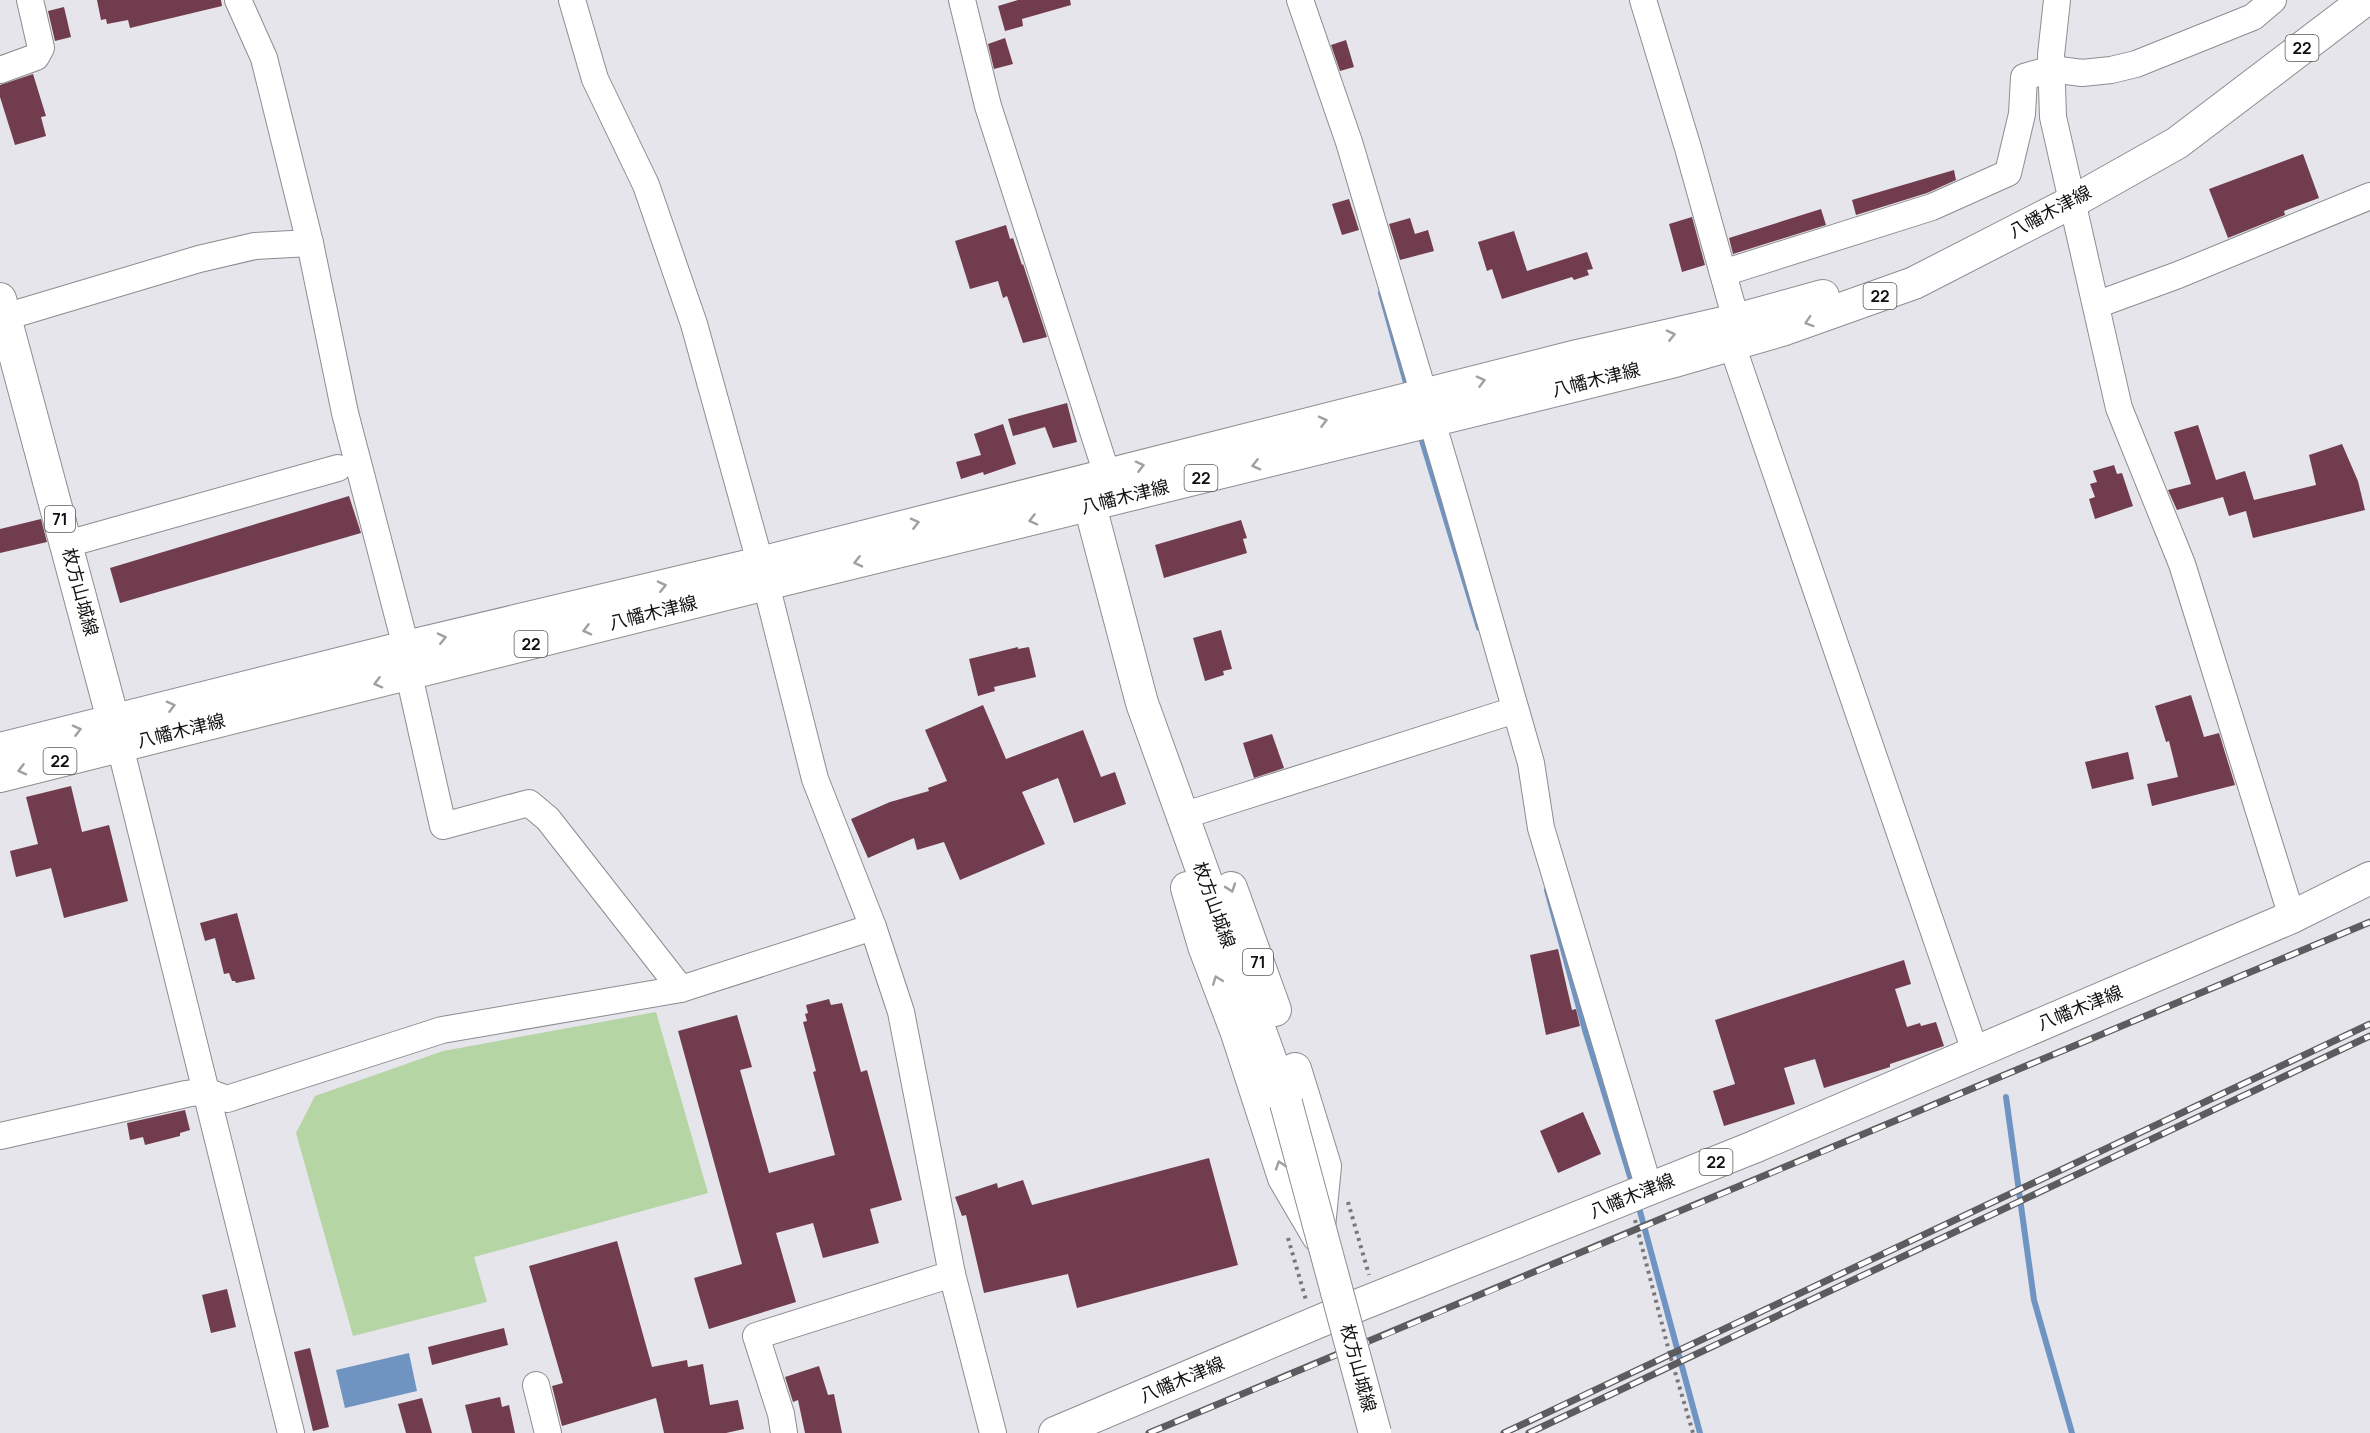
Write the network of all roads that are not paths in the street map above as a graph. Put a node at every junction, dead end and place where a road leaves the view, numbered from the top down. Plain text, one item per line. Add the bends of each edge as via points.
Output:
1 (30, 0) edge
2 (238, 0) edge
3 (572, 0) edge
4 (962, 0) edge
5 (1300, 0) edge
6 (1643, 0) edge
7 (2057, 0) edge
8 (2273, 0) edge
9 (2365, 0) edge
10 (2052, 69) junction
11 (0, 70) edge
12 (2070, 196) junction
13 (2370, 196) edge
14 (310, 243) junction
15 (1723, 273) junction
16 (2096, 305) junction
17 (2, 308) edge
18 (1734, 333) junction
19 (1428, 408) junction
20 (338, 468) dead end
21 (1099, 490) junction
22 (67, 544) junction
23 (763, 574) junction
24 (408, 661) junction
25 (1142, 703) junction
26 (1515, 710) junction
27 (117, 734) junction
28 (0, 749) edge
29 (0, 776) edge
30 (1198, 811) junction
31 (2370, 878) edge
32 (2292, 917) junction
33 (873, 927) junction
34 (681, 989) junction
35 (1975, 1051) junction
36 (205, 1091) junction
37 (0, 1136) edge
38 (1649, 1188) junction
39 (1317, 1235) junction
40 (952, 1274) junction
41 (1339, 1313) junction
42 (536, 1385) dead end
43 (291, 1433) edge
44 (548, 1433) edge
45 (784, 1433) edge
46 (993, 1433) edge
47 (1055, 1433) edge
48 (1375, 1433) edge

1 - 11 street via 40,48 36,57
2 - 14 street via 264,58
3 - 23 street via 595,79 646,185 694,324
4 - 21 street via 988,106
5 - 19 street via 1349,142
6 - 15 street
7 - 10 street
8 - 10 street via 2253,17 2136,64 2082,73
9 - 12 main road, 八幡木津線 / 22 via 2239,94
10 - 12 street via 2053,117
10 - 15 street via 2024,77 2022,114 2008,173 1932,207
12 - 16 street
12 - 18 main road, 八幡木津線 / 22 via 1914,267
13 - 16 street
14 - 17 street via 255,246
14 - 24 street via 345,413
15 - 18 street
16 - 32 street via 2119,408 2182,564
17 - 22 main road, 枚方山城線 / 71
18 - 19 main road, 八幡木津線 / 22
18 - 35 street
19 - 21 main road, 八幡木津線 / 22
19 - 26 street
20 - 22 street
21 - 23 main road, 八幡木津線 / 22
21 - 25 main road, 枚方山城線 / 71
22 - 27 main road, 枚方山城線 / 71
23 - 24 main road, 八幡木津線 / 22
23 - 33 street via 814,779
24 - 27 main road, 八幡木津線 / 22
24 - 34 street via 443,826 529,803 548,819
25 - 30 main road, 71
39 -> 25 main road, 71 via 1284,1178 1204,946 1164,806
25 - 48 main road, 枚方山城線 / 71, bridge via 1286,1103
26 - 30 street
26 - 38 street via 1531,763 1541,828
28 -> 27 main road, 八幡木津線 / 22
27 -> 29 main road, 八幡木津線 / 22
27 - 36 street
30 -> 39 main road, 71 via 1223,864 1255,953 1325,1166
31 - 32 main road, 八幡木津線 / 22
32 - 35 main road, 八幡木津線 / 22
33 - 34 street
33 - 40 street via 910,1050
34 - 36 street via 442,1030 227,1098
35 - 38 main road, 八幡木津線 / 22
36 - 37 street
36 - 43 street
38 - 41 main road, 八幡木津線 / 22
39 - 41 main road, 71
40 - 45 street via 756,1336
40 - 46 street
41 - 47 main road, 八幡木津線 / 22
42 - 44 street

